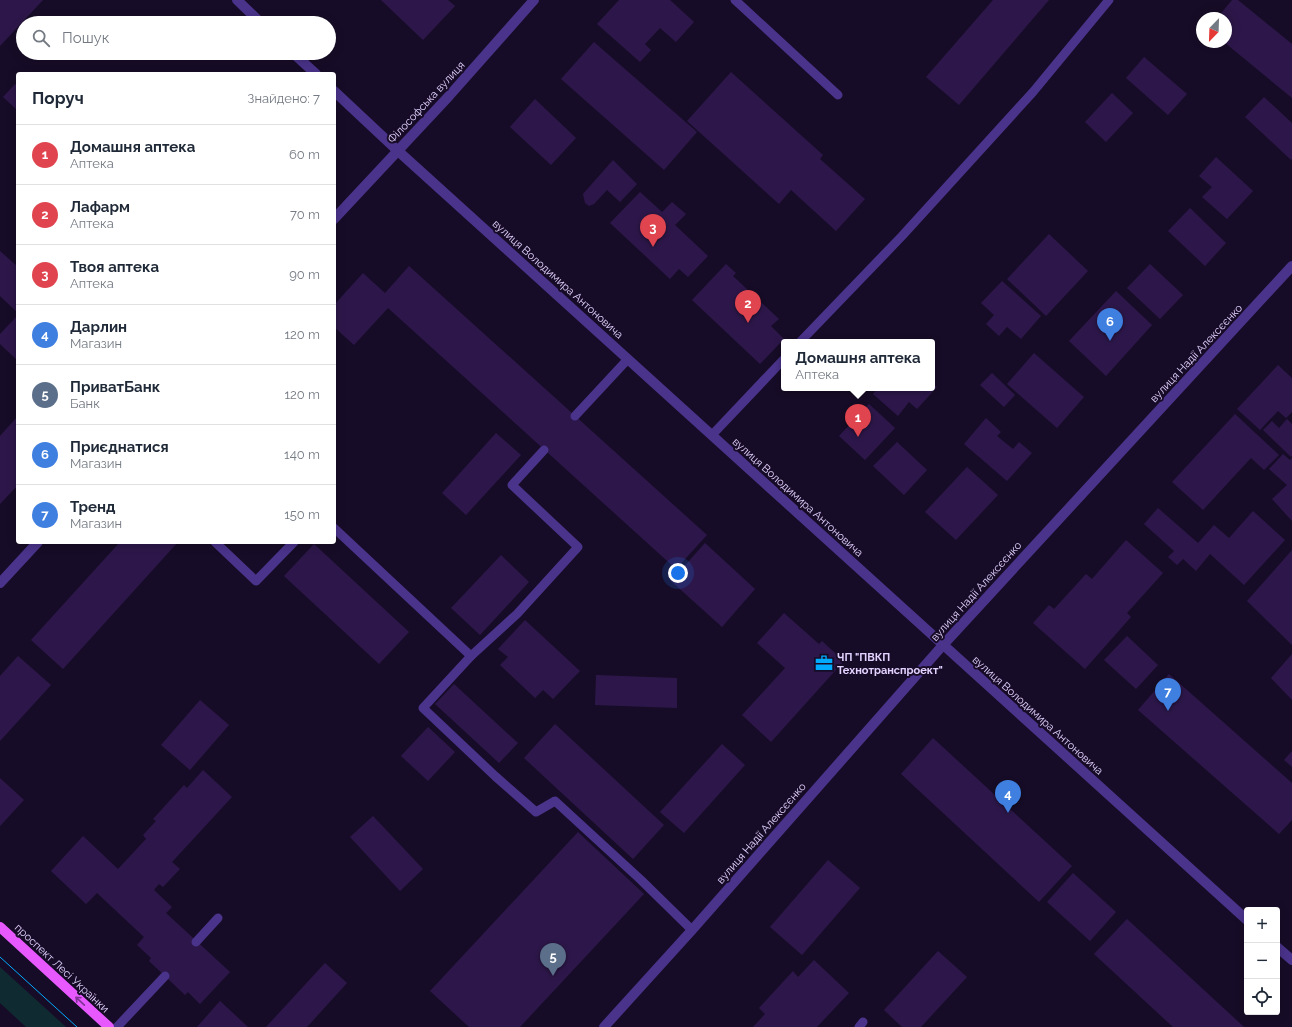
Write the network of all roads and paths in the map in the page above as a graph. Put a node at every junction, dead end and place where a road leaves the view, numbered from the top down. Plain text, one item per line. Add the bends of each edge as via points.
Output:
1 (237, 0) edge
2 (534, 0) edge
3 (735, 0) edge
4 (1109, 0) edge
5 (254, 16) edge
6 (301, 60) edge
7 (314, 72) edge
8 (336, 93) edge
9 (838, 94) dead end
10 (398, 150) junction
11 (336, 217) edge
12 (1292, 266) edge
13 (803, 339) edge
14 (628, 359) junction
15 (781, 362) edge
16 (574, 416) dead end
17 (712, 435) junction
18 (544, 450) dead end
19 (336, 530) edge
20 (36, 544) edge
21 (217, 544) edge
22 (292, 544) edge
23 (0, 583) edge
24 (943, 645) junction
25 (471, 656) junction
26 (1244, 917) edge
27 (218, 918) dead end
28 (0, 927) edge
29 (692, 930) junction
30 (196, 942) dead end
31 (1280, 950) edge
32 (1292, 960) edge
33 (165, 976) dead end
34 (109, 1027) edge
35 (117, 1027) edge
36 (604, 1027) edge

1 - 5 street
2 - 10 street, Філософська вулиця
3 - 9 lane
4 - 13 lane via 1022,103 902,236
6 - 7 street
8 - 10 street, вулиця Володимира Антоновича
10 - 11 street, Філософська вулиця
10 - 14 street, вулиця Володимира Антоновича
12 - 24 street, вулиця Надії Алексєєнко
14 - 16 lane
14 - 17 street, вулиця Володимира Антоновича
15 - 17 lane
17 - 24 street, вулиця Володимира Антоновича
18 - 25 lane via 512,485 578,547 517,614
19 - 25 lane
20 - 23 street
21 - 22 lane via 256,580
24 - 26 street, вулиця Володимира Антоновича
24 - 29 street, вулиця Надії Алексєєнко
25 - 29 lane via 423,708 536,812 555,801
27 - 30 lane
34 -> 28 main road, проспект Лесі Українки
29 - 36 street, вулиця Надії Алексєєнко
31 - 32 street
33 - 35 lane

